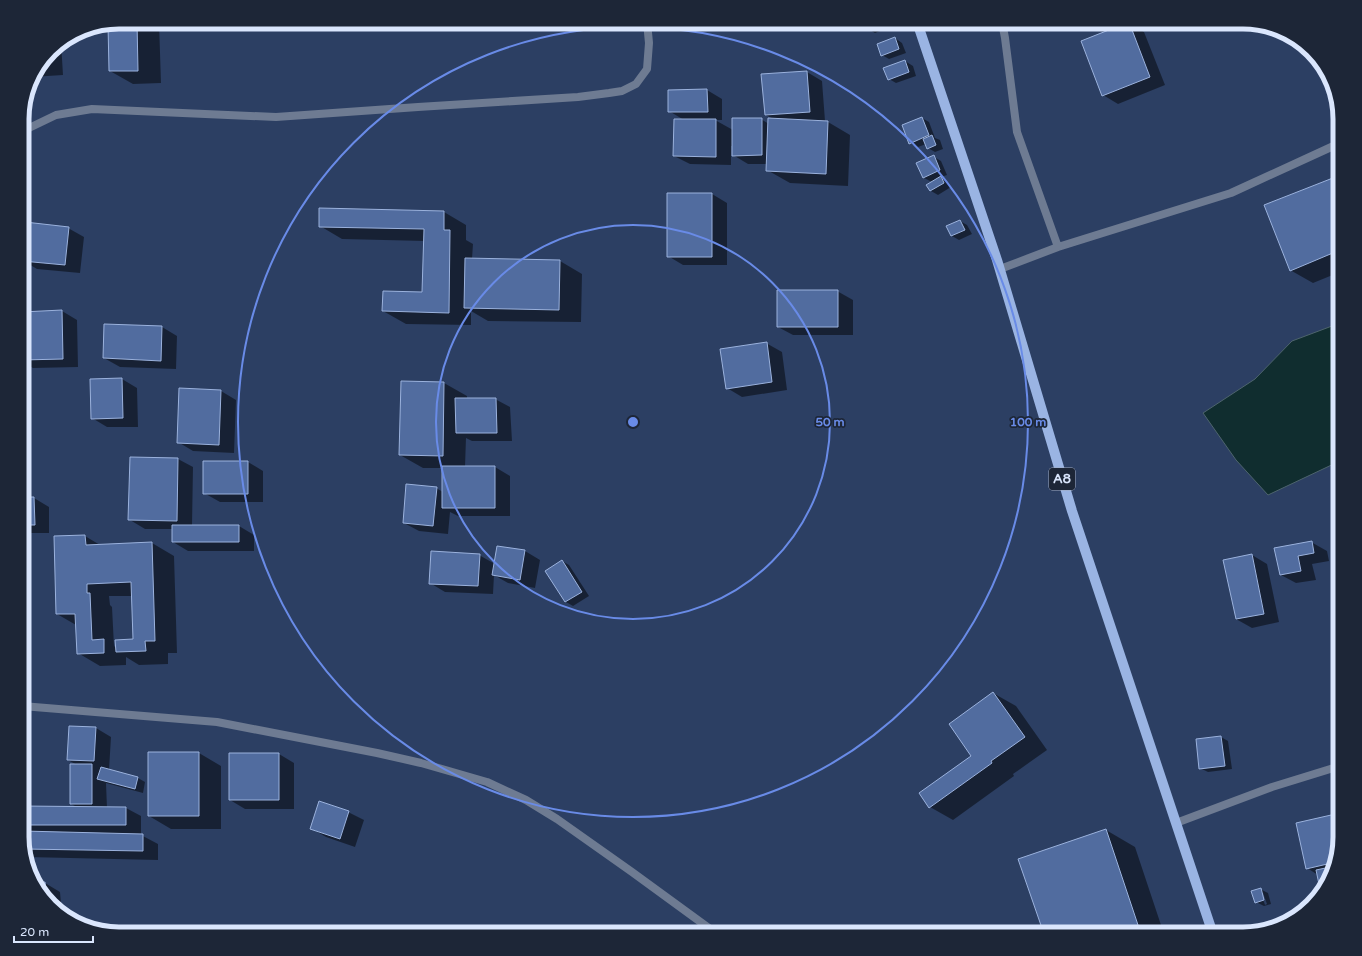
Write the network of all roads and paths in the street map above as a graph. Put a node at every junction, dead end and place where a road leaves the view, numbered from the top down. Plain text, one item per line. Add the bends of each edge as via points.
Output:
1 (648, 29) edge
2 (920, 29) edge
3 (1003, 29) edge
4 (29, 128) edge
5 (1333, 146) edge
6 (1058, 247) junction
7 (1000, 268) junction
8 (29, 707) edge
9 (1333, 768) edge
10 (1176, 823) junction
11 (707, 927) edge
12 (1211, 927) edge

1 - 4 street via 650,43 647,69 636,84 609,94 276,117 92,109 56,115
2 - 7 main road, A8
3 - 6 street via 1017,132
5 - 6 street via 1231,193
6 - 7 street
7 - 10 main road, A8 via 1072,511
8 - 11 street via 217,722 377,753 487,782 526,800 557,819
9 - 10 street via 1272,787
10 - 12 main road, A8

